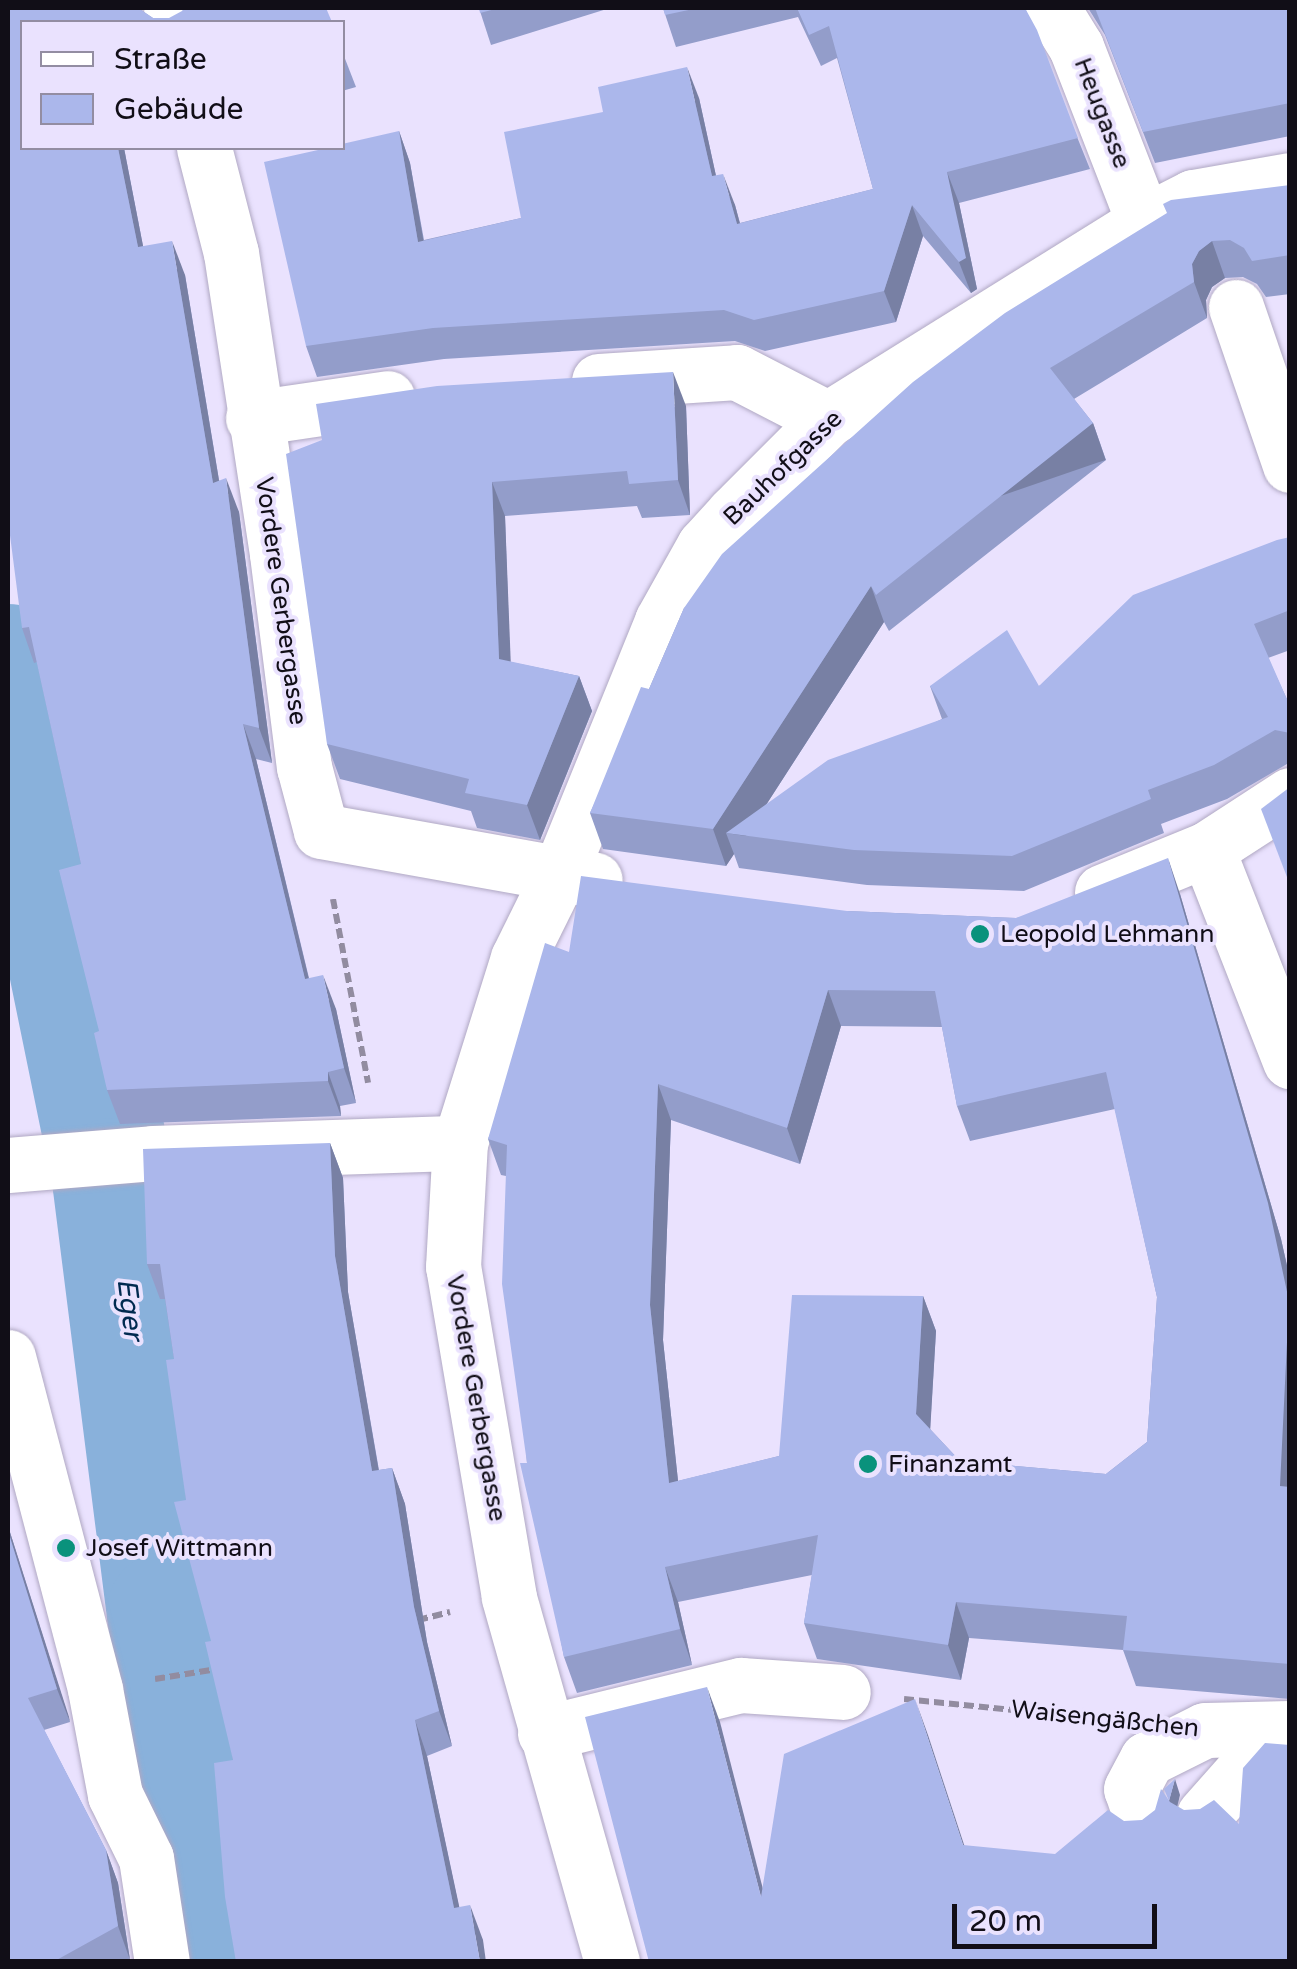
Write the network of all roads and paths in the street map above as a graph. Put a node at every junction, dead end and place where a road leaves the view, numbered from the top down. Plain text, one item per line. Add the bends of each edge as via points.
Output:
1 (1052, 8) edge
2 (204, 150) edge
3 (1290, 180) edge
4 (1144, 222) junction
5 (1236, 307) dead end
6 (543, 384) edge
7 (446, 390) edge
8 (253, 418) junction
9 (828, 419) junction
10 (1290, 465) edge
11 (1290, 795) edge
12 (320, 831) junction
13 (1207, 849) junction
14 (559, 875) junction
15 (635, 886) edge
16 (1048, 915) edge
17 (1290, 1061) edge
18 (379, 1143) junction
19 (460, 1143) junction
20 (8, 1165) edge
21 (8, 1357) edge
22 (509, 1598) junction
23 (413, 1621) edge
24 (220, 1668) edge
25 (152, 1679) dead end
26 (843, 1692) dead end
27 (920, 1700) edge
28 (1285, 1729) edge
29 (1205, 1730) junction
30 (545, 1733) junction
31 (1204, 1814) edge
32 (1144, 1826) edge
33 (162, 1962) edge
34 (612, 1962) edge

1 - 4 street, Heugasse via 1076,47
2 - 8 street, Vordere Gerbergasse via 230,253
3 - 4 street, Bauhofgasse via 1200,218
4 - 9 street, Bauhofgasse
5 - 10 street
6 - 9 street via 737,372
7 - 8 street
8 - 12 street, Vordere Gerbergasse via 304,766
9 - 14 street, Bauhofgasse via 704,546 662,621
11 - 13 street
12 - 14 street
12 - 18 path
13 - 16 street
13 - 17 street
14 - 15 street
14 - 19 street, Vordere Gerbergasse via 518,958
18 - 19 street
18 - 20 street
19 - 22 street, Vordere Gerbergasse via 453,1267
21 - 33 street via 96,1689 115,1795 146,1858
22 - 23 path
22 - 30 street, Vordere Gerbergasse
24 - 25 path
26 - 30 street via 742,1685
27 - 29 path, Waisengäßchen
28 - 29 street, Waisengäßchen
28 - 31 street
29 - 32 street via 1147,1759 1131,1789
30 - 34 street, Vordere Gerbergasse

